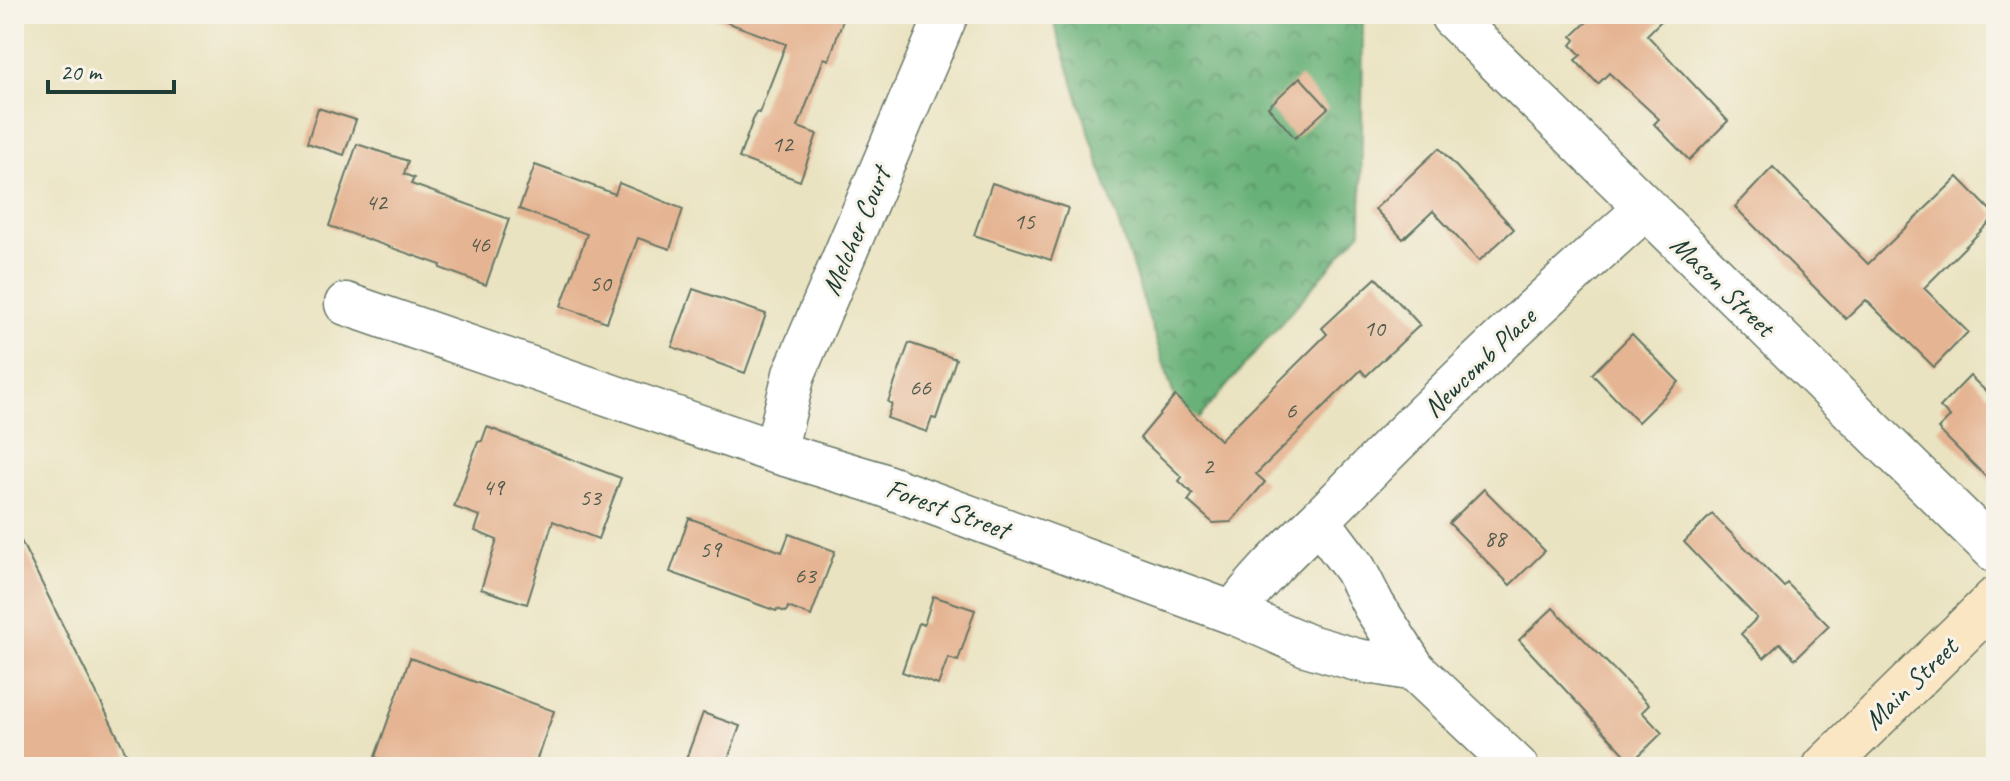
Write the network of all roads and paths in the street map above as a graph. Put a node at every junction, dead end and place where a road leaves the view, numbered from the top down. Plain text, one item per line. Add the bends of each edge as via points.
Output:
1 (947, 14) edge
2 (1452, 17) dead end
3 (1645, 209) junction
4 (346, 304) dead end
5 (775, 452) junction
6 (1319, 521) junction
7 (1996, 552) edge
8 (1996, 599) edge
9 (1233, 613) junction
10 (1415, 670) junction
11 (1517, 767) edge
12 (1825, 767) edge

1 - 5 street, Melcher Court via 794,374
2 - 3 street, Mason Street
3 - 6 street, Newcomb Place
3 - 7 street, Mason Street
4 - 5 street, Forest Street
5 - 9 street, Forest Street via 887,486
6 - 9 street, Newcomb Place via 1255,581
6 - 10 street via 1355,569
8 - 12 main road, Main Street
9 - 10 street, Forest Street via 1306,645
10 - 11 street

